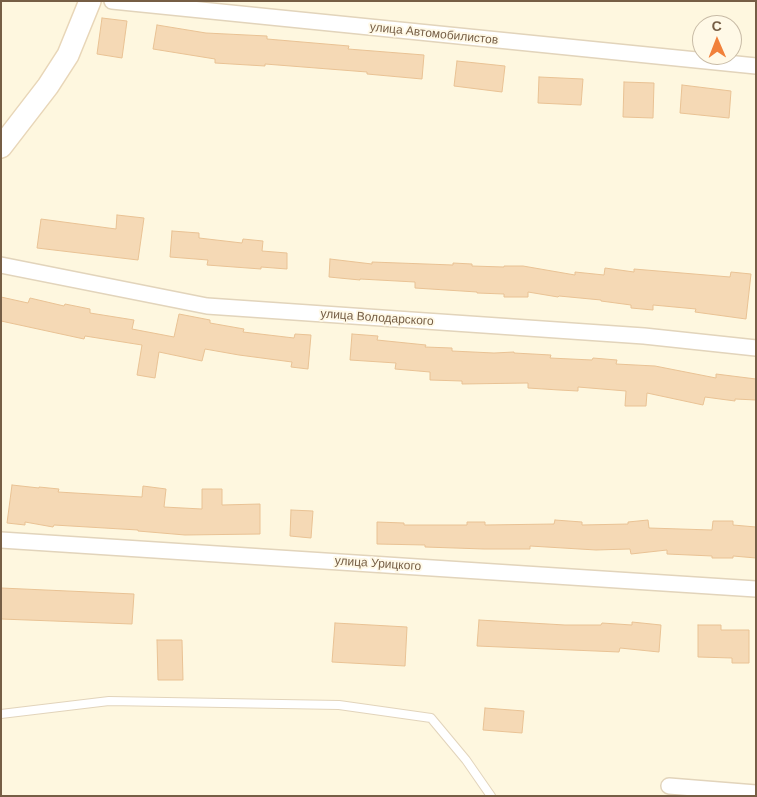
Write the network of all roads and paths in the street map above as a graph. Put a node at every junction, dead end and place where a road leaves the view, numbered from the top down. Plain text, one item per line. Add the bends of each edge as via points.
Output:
1 (90, 1) edge
2 (112, 1) edge
3 (756, 66) edge
4 (1, 147) edge
5 (1, 266) edge
6 (756, 348) edge
7 (1, 540) edge
8 (756, 589) edge
9 (1, 714) edge
10 (670, 786) dead end
11 (756, 793) edge
12 (491, 796) edge

1 - 4 street via 68,55
2 - 3 street, улица Автомобилистов
5 - 6 street, улица Володарского via 207,306 644,336
7 - 8 street, улица Урицкого
9 - 12 lane via 109,701 339,705 431,718
10 - 11 street

